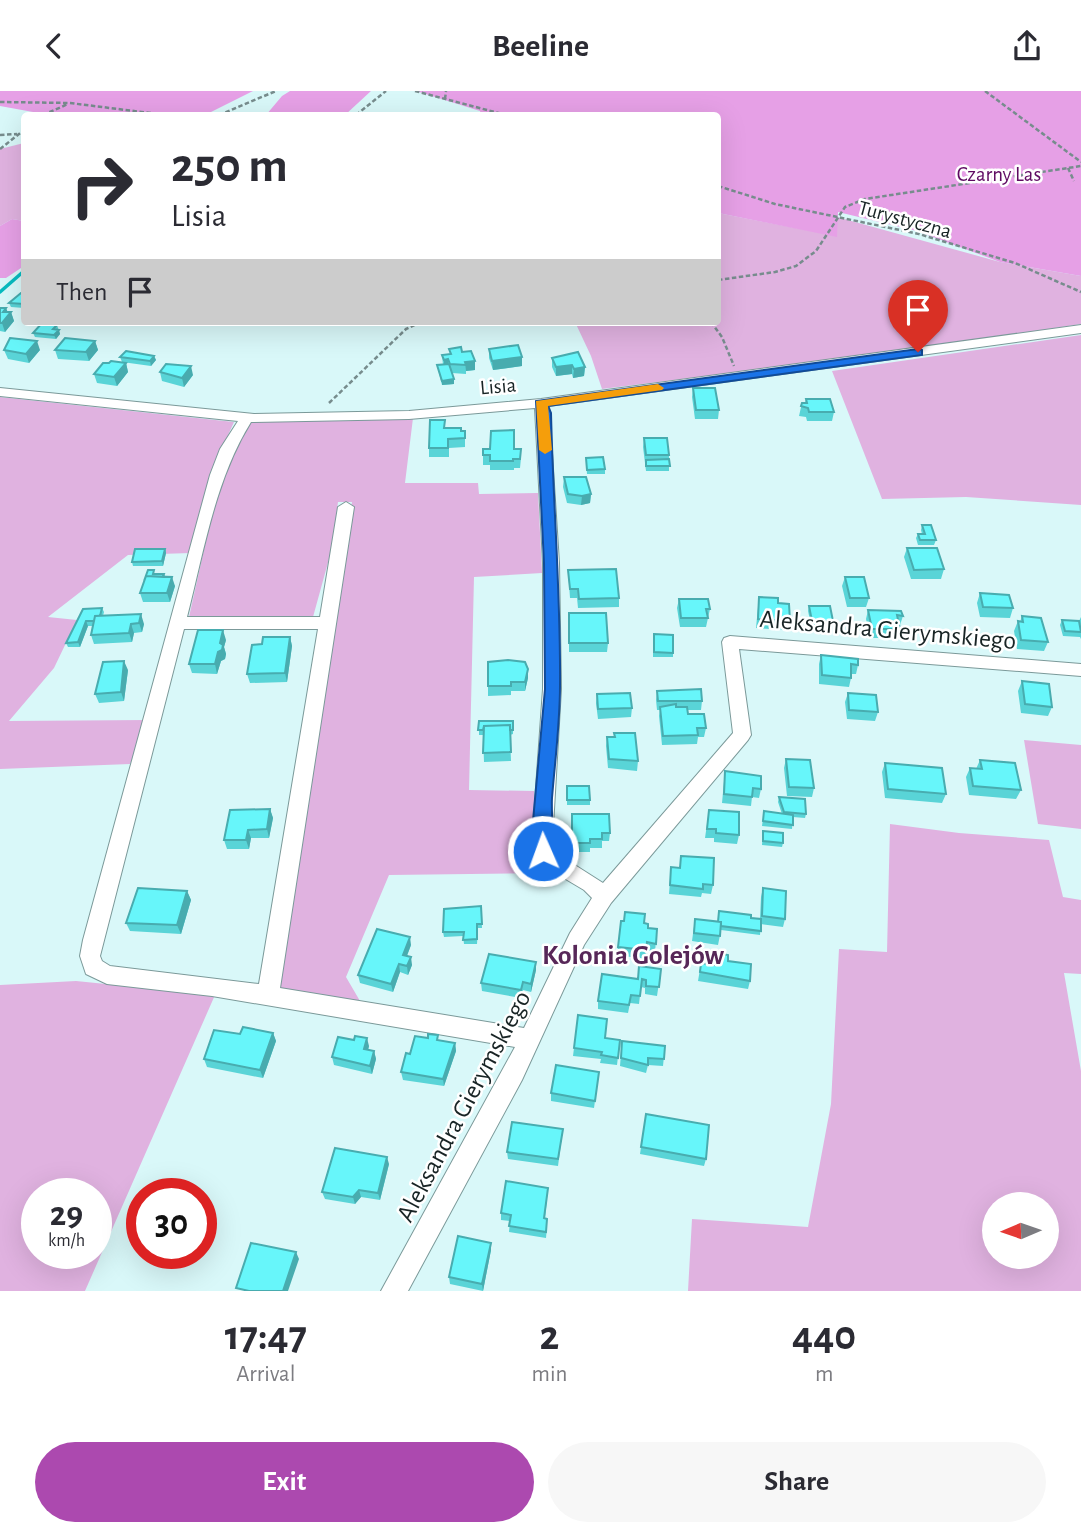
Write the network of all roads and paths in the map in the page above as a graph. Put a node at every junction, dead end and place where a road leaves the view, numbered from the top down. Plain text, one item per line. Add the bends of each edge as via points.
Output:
1 (276, 91) edge
2 (386, 91) edge
3 (415, 91) edge
4 (446, 91) edge
5 (985, 91) edge
6 (445, 99) junction
7 (0, 102) edge
8 (70, 103) junction
9 (50, 112) edge
10 (142, 112) edge
11 (226, 112) edge
12 (360, 112) edge
13 (495, 112) edge
14 (19, 134) joint
15 (0, 135) edge
16 (0, 149) edge
17 (1081, 164) edge
18 (1068, 167) junction
19 (1074, 181) dead end
20 (721, 187) edge
21 (840, 216) junction
22 (721, 280) edge
23 (1081, 292) edge
24 (412, 326) edge
25 (714, 326) edge
26 (1081, 329) edge
27 (739, 377) junction
28 (0, 392) edge
29 (541, 403) junction
30 (247, 417) junction
31 (313, 418) junction
32 (346, 507) dead end
33 (179, 623) junction
34 (328, 623) junction
35 (1081, 670) edge
36 (604, 897) junction
37 (268, 995) junction
38 (531, 1039) junction
39 (394, 1291) edge

1 - 11 path
2 - 12 path
3 - 6 path
4 - 6 path
5 - 17 path
6 - 13 path
7 - 8 path
8 - 9 path
8 - 10 path
14 - 15 path
14 - 16 path
17 - 18 path
18 - 19 path
18 - 21 path via 865,199 845,207
20 - 21 path, Turystyczna
21 - 22 path via 816,251 796,266
21 - 23 path, Turystyczna via 1015,263
24 - 31 path
25 - 27 path
26 - 27 street, Lisia
27 - 29 street, Lisia
28 - 30 street, Lisia
29 - 31 street, Lisia
29 - 36 street via 551,563 552,689 542,844 549,859
30 - 31 street, Lisia
30 - 33 street via 220,465
32 - 34 street
33 - 34 street
33 - 37 street via 93,940 91,962 107,975
34 - 37 street
35 - 36 street, Aleksandra Gierymskiego via 730,642 743,735
36 - 38 street, Aleksandra Gierymskiego via 577,939
37 - 38 street
38 - 39 street, Aleksandra Gierymskiego

